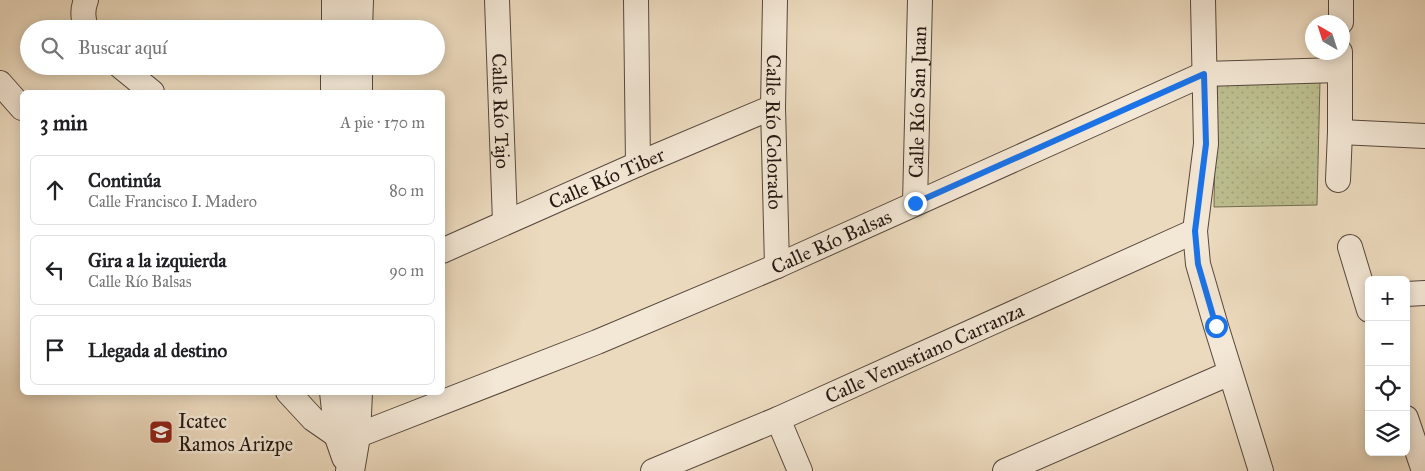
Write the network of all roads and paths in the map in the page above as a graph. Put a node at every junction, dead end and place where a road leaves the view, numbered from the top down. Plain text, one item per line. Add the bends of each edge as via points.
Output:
1 (336, 0) edge
2 (359, 0) edge
3 (497, 0) edge
4 (636, 0) edge
5 (776, 0) edge
6 (920, 0) edge
7 (1203, 0) edge
8 (1341, 0) edge
9 (1340, 15) edge
10 (336, 20) edge
11 (358, 20) edge
12 (1339, 61) edge
13 (1204, 74) junction
14 (131, 75) edge
15 (335, 75) edge
16 (358, 75) edge
17 (0, 83) edge
18 (150, 90) edge
19 (335, 90) edge
20 (358, 90) edge
21 (20, 106) edge
22 (773, 107) junction
23 (1340, 132) junction
24 (1425, 136) edge
25 (638, 164) junction
26 (1338, 180) dead end
27 (915, 203) junction
28 (505, 222) junction
29 (1195, 231) junction
30 (1350, 247) dead end
31 (445, 250) edge
32 (776, 266) junction
33 (1425, 293) edge
34 (1410, 294) edge
35 (1365, 295) edge
36 (1230, 373) junction
37 (291, 395) edge
38 (335, 395) edge
39 (357, 395) edge
40 (778, 419) junction
41 (1410, 426) edge
42 (348, 437) junction
43 (1421, 447) edge
44 (350, 470) edge
45 (653, 471) edge
46 (800, 471) edge
47 (1004, 471) edge
48 (1261, 471) edge
49 (1424, 471) edge

1 - 10 street
2 - 11 street
3 - 28 street, Calle Río Tajo
4 - 25 street
5 - 22 street, Calle Río Colorado
6 - 27 street, Calle Río San Juan
7 - 13 street
8 - 9 street
12 - 13 street, Calle Río Balsas
12 - 23 street
13 - 27 street, Calle Río Balsas
13 - 29 street via 1206,144
14 - 18 street
15 - 19 street
16 - 20 street
17 - 21 street
22 - 25 street, Calle Río Tiber
22 - 32 street, Calle Río Colorado
23 - 24 street
23 - 26 street
25 - 28 street, Calle Río Tiber
27 - 32 street, Calle Río Balsas
28 - 31 street, Calle Río Tiber
29 - 36 street via 1198,264
29 - 40 street, Calle Venustiano Carranza
30 - 35 street
32 - 42 street, Calle Río Balsas via 597,342
33 - 34 street
36 - 47 street
36 - 48 street
37 - 42 street via 313,419
38 - 42 street
39 - 42 street
40 - 45 street, Calle Venustiano Carranza
40 - 46 street
41 - 43 street
42 - 44 street
43 - 49 street

